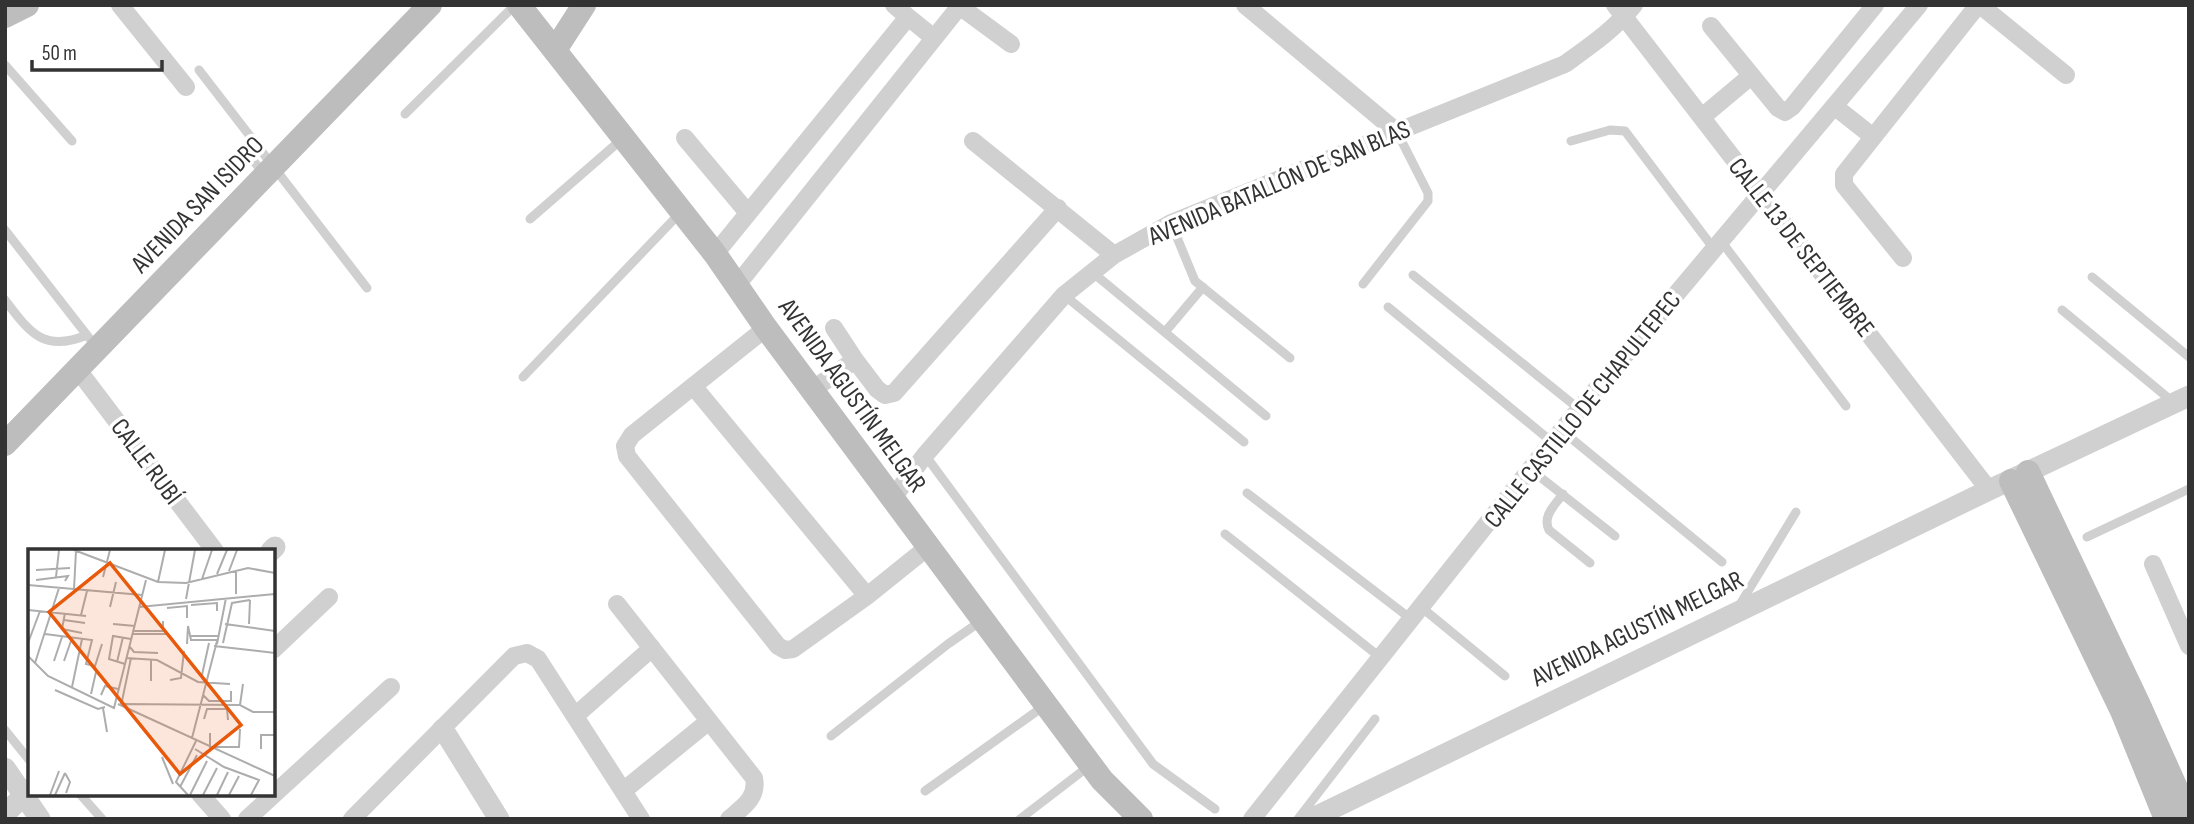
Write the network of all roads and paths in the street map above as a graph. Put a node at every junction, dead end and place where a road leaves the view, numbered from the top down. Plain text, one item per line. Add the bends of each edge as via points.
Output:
1 (27, 5) edge
2 (120, 5) edge
3 (430, 5) edge
4 (584, 5) edge
5 (894, 5) edge
6 (1245, 5) edge
7 (1875, 5) edge
8 (1919, 5) edge
9 (1979, 5) edge
10 (959, 6) edge
11 (527, 9) edge
12 (1624, 9) edge
13 (5, 16) edge
14 (908, 17) junction
15 (1711, 26) dead end
16 (934, 38) junction
17 (1011, 44) dead end
18 (555, 50) junction
19 (5, 65) edge
20 (199, 70) dead end
21 (2066, 75) dead end
22 (1751, 76) junction
23 (186, 87) dead end
24 (1834, 106) junction
25 (405, 114) dead end
26 (1702, 117) junction
27 (1397, 132) junction
28 (1872, 136) junction
29 (623, 138) junction
30 (685, 138) dead end
31 (973, 141) dead end
32 (1571, 141) dead end
33 (72, 142) dead end
34 (270, 172) junction
35 (215, 176) dead end
36 (1761, 193) junction
37 (1058, 208) junction
38 (681, 212) junction
39 (748, 213) junction
40 (530, 219) dead end
41 (1171, 223) junction
42 (5, 230) edge
43 (1717, 245) junction
44 (715, 254) junction
45 (1114, 255) junction
46 (1903, 258) dead end
47 (1093, 272) junction
48 (1413, 275) dead end
49 (2092, 276) dead end
50 (1363, 284) dead end
51 (737, 285) junction
52 (1203, 287) junction
53 (367, 288) dead end
54 (1064, 295) junction
55 (5, 300) edge
56 (1388, 307) dead end
57 (2062, 310) dead end
58 (766, 328) junction
59 (834, 328) dead end
60 (1165, 332) junction
61 (93, 342) junction
62 (2189, 357) edge
63 (1290, 358) dead end
64 (855, 360) junction
65 (78, 370) junction
66 (523, 377) dead end
67 (2189, 384) edge
68 (694, 387) junction
69 (812, 390) junction
70 (2182, 399) edge
71 (1846, 406) dead end
72 (1579, 409) junction
73 (1266, 416) dead end
74 (1557, 436) junction
75 (1244, 442) dead end
76 (5, 444) edge
77 (925, 455) junction
78 (1530, 469) junction
79 (2009, 481) junction
80 (2189, 489) edge
81 (1247, 493) dead end
82 (1563, 494) junction
83 (892, 499) junction
84 (1796, 512) dead end
85 (1225, 534) dead end
86 (1615, 536) dead end
87 (2087, 537) dead end
88 (928, 547) junction
89 (213, 549) edge
90 (1722, 562) dead end
91 (1590, 563) dead end
92 (2153, 564) dead end
93 (867, 596) junction
94 (329, 597) dead end
95 (617, 604) dead end
96 (1416, 613) junction
97 (1735, 613) junction
98 (982, 620) junction
99 (2189, 646) edge
100 (275, 648) edge
101 (652, 648) junction
102 (1381, 658) junction
103 (1505, 676) dead end
104 (391, 687) dead end
105 (1045, 704) junction
106 (2130, 707) junction
107 (575, 716) junction
108 (1375, 719) dead end
109 (709, 721) junction
110 (443, 729) junction
111 (5, 730) edge
112 (831, 736) dead end
113 (28, 759) edge
114 (1090, 765) junction
115 (5, 768) edge
116 (623, 791) junction
117 (925, 791) dead end
118 (27, 792) edge
119 (275, 793) edge
120 (29, 796) edge
121 (82, 796) edge
122 (202, 796) edge
123 (272, 796) edge
124 (1215, 809) dead end
125 (371, 812) edge
126 (5, 814) edge
127 (2189, 817) edge
128 (40, 819) edge
129 (102, 819) edge
130 (222, 819) edge
131 (247, 819) edge
132 (352, 819) edge
133 (499, 819) edge
134 (641, 819) edge
135 (729, 819) edge
136 (1020, 819) edge
137 (1141, 819) edge
138 (1252, 819) edge
139 (1298, 819) edge
140 (1311, 819) edge
141 (2166, 819) edge

1 - 13 main road
2 - 23 street
3 - 34 main road, AVENIDA SAN ISIDRO
4 - 18 main road
5 - 14 street
6 - 27 street
7 - 22 street via 1788,110 1778,107
8 - 24 street, CALLE CASTILLO DE CHAPULTEPEC
9 - 21 street
9 - 28 street
10 - 16 street
10 - 17 street
11 - 18 main road, AVENIDA AGUSTÍN MELGAR
11 - 25 lane
12 - 26 street, CALLE 13 DE SEPTIEMBRE
12 - 27 street, AVENIDA BATALLÓN DE SAN BLAS via 1595,43 1565,64
14 - 16 street
14 - 39 street
15 - 22 street
16 - 51 street
18 - 29 main road, AVENIDA AGUSTÍN MELGAR
19 - 33 lane
20 - 34 lane
22 - 26 street
24 - 28 street
24 - 36 street, CALLE CASTILLO DE CHAPULTEPEC
26 - 36 street, CALLE 13 DE SEPTIEMBRE
27 - 41 street, AVENIDA BATALLÓN DE SAN BLAS
27 - 50 lane via 1429,201
28 - 46 street via 1844,174 1844,185
29 - 38 main road, AVENIDA AGUSTÍN MELGAR
29 - 40 lane
30 - 39 street
31 - 37 street
32 - 43 lane via 1610,130 1625,131
34 - 35 lane via 241,152
34 - 53 lane
34 - 61 main road, AVENIDA SAN ISIDRO
36 - 43 street, CALLE CASTILLO DE CHAPULTEPEC
36 - 79 street, CALLE 13 DE SEPTIEMBRE
37 - 45 street
37 - 64 street via 894,393 885,395 877,389
38 - 44 main road, AVENIDA AGUSTÍN MELGAR
38 - 66 lane
39 - 44 street
41 - 45 street, AVENIDA BATALLÓN DE SAN BLAS
41 - 52 lane via 1195,281
42 - 61 lane
43 - 71 lane
43 - 72 street, CALLE CASTILLO DE CHAPULTEPEC
44 - 51 main road, AVENIDA AGUSTÍN MELGAR
45 - 47 street, AVENIDA BATALLÓN DE SAN BLAS
47 - 54 street, AVENIDA BATALLÓN DE SAN BLAS
47 - 60 lane
48 - 72 lane
49 - 62 lane
51 - 58 main road, AVENIDA AGUSTÍN MELGAR
52 - 60 lane
52 - 63 lane
54 - 75 lane
54 - 77 street, AVENIDA BATALLÓN DE SAN BLAS
55 - 61 lane via 37,337 53,343
56 - 74 lane
57 - 70 lane
58 - 68 street
58 - 69 main road, AVENIDA AGUSTÍN MELGAR
59 - 64 street
60 - 73 lane
61 - 65 main road, AVENIDA SAN ISIDRO
64 - 69 street
65 - 76 main road, AVENIDA SAN ISIDRO
65 - 89 street, CALLE RUBÍ
67 - 70 street
68 - 93 street
68 - 93 street via 632,435 625,446 627,456 778,646 793,649
69 - 83 main road, AVENIDA AGUSTÍN MELGAR
70 - 79 street, AVENIDA AGUSTÍN MELGAR
72 - 74 street, CALLE CASTILLO DE CHAPULTEPEC
74 - 78 street, CALLE CASTILLO DE CHAPULTEPEC
74 - 90 lane
77 - 83 street, AVENIDA BATALLÓN DE SAN BLAS
77 - 124 lane via 1153,764
78 - 82 lane
78 - 96 street, CALLE CASTILLO DE CHAPULTEPEC
79 - 97 street, AVENIDA AGUSTÍN MELGAR
79 - 106 main road
80 - 87 lane
81 - 96 lane
82 - 86 lane
82 - 91 lane via 1546,523
83 - 88 main road, AVENIDA AGUSTÍN MELGAR
84 - 97 lane
85 - 102 lane
88 - 93 street
88 - 98 main road, AVENIDA AGUSTÍN MELGAR
92 - 99 street
94 - 100 street
95 - 101 street
96 - 102 street, CALLE CASTILLO DE CHAPULTEPEC
96 - 103 lane
97 - 140 street, AVENIDA AGUSTÍN MELGAR
98 - 105 main road, AVENIDA AGUSTÍN MELGAR
98 - 112 lane
101 - 107 street
101 - 109 street
102 - 138 street, CALLE CASTILLO DE CHAPULTEPEC
104 - 119 street
105 - 114 main road, AVENIDA AGUSTÍN MELGAR
105 - 117 lane
106 - 127 main road
106 - 141 main road
107 - 110 street via 538,659 527,653 514,656
107 - 116 street
108 - 139 lane
109 - 116 street
109 - 135 street via 754,778 751,800
110 - 125 street
110 - 133 street
111 - 113 lane
114 - 136 lane
114 - 137 main road, AVENIDA AGUSTÍN MELGAR
115 - 118 street
116 - 134 street
118 - 126 street
120 - 128 street
121 - 129 lane
122 - 130 street
123 - 131 street
125 - 132 street

